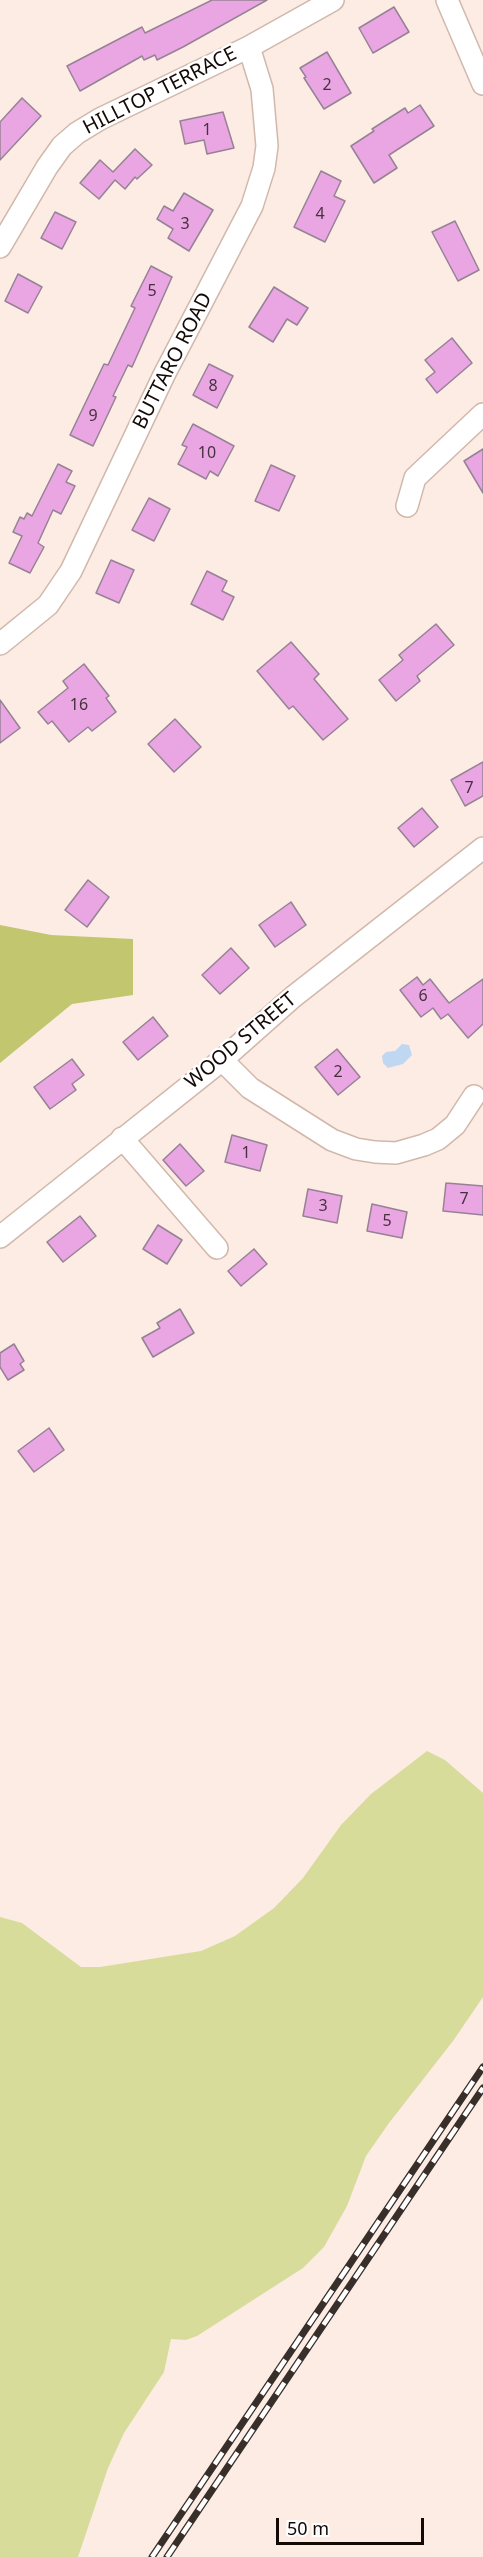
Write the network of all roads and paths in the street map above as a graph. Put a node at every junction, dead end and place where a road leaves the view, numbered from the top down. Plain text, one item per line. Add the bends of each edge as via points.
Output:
1 (333, 0) edge
2 (447, 0) edge
3 (249, 47) junction
4 (483, 84) edge
5 (0, 247) edge
6 (483, 414) edge
7 (407, 506) dead end
8 (0, 644) edge
9 (483, 848) edge
10 (222, 1059) junction
11 (474, 1096) dead end
12 (122, 1138) junction
13 (0, 1237) edge
14 (217, 1248) dead end

1 - 3 street, HILLTOP TERRACE
2 - 4 street
3 - 5 street, HILLTOP TERRACE via 77,133 46,167
3 - 8 street, BUTTARO ROAD via 261,89 267,146 252,206 164,375 67,579 48,605
6 - 7 street via 415,478
9 - 10 street, WOOD STREET via 293,997
10 - 11 street via 250,1088 332,1140 375,1152 396,1153 438,1139 455,1125
10 - 12 street, WOOD STREET
12 - 13 street, WOOD STREET
12 - 14 street

